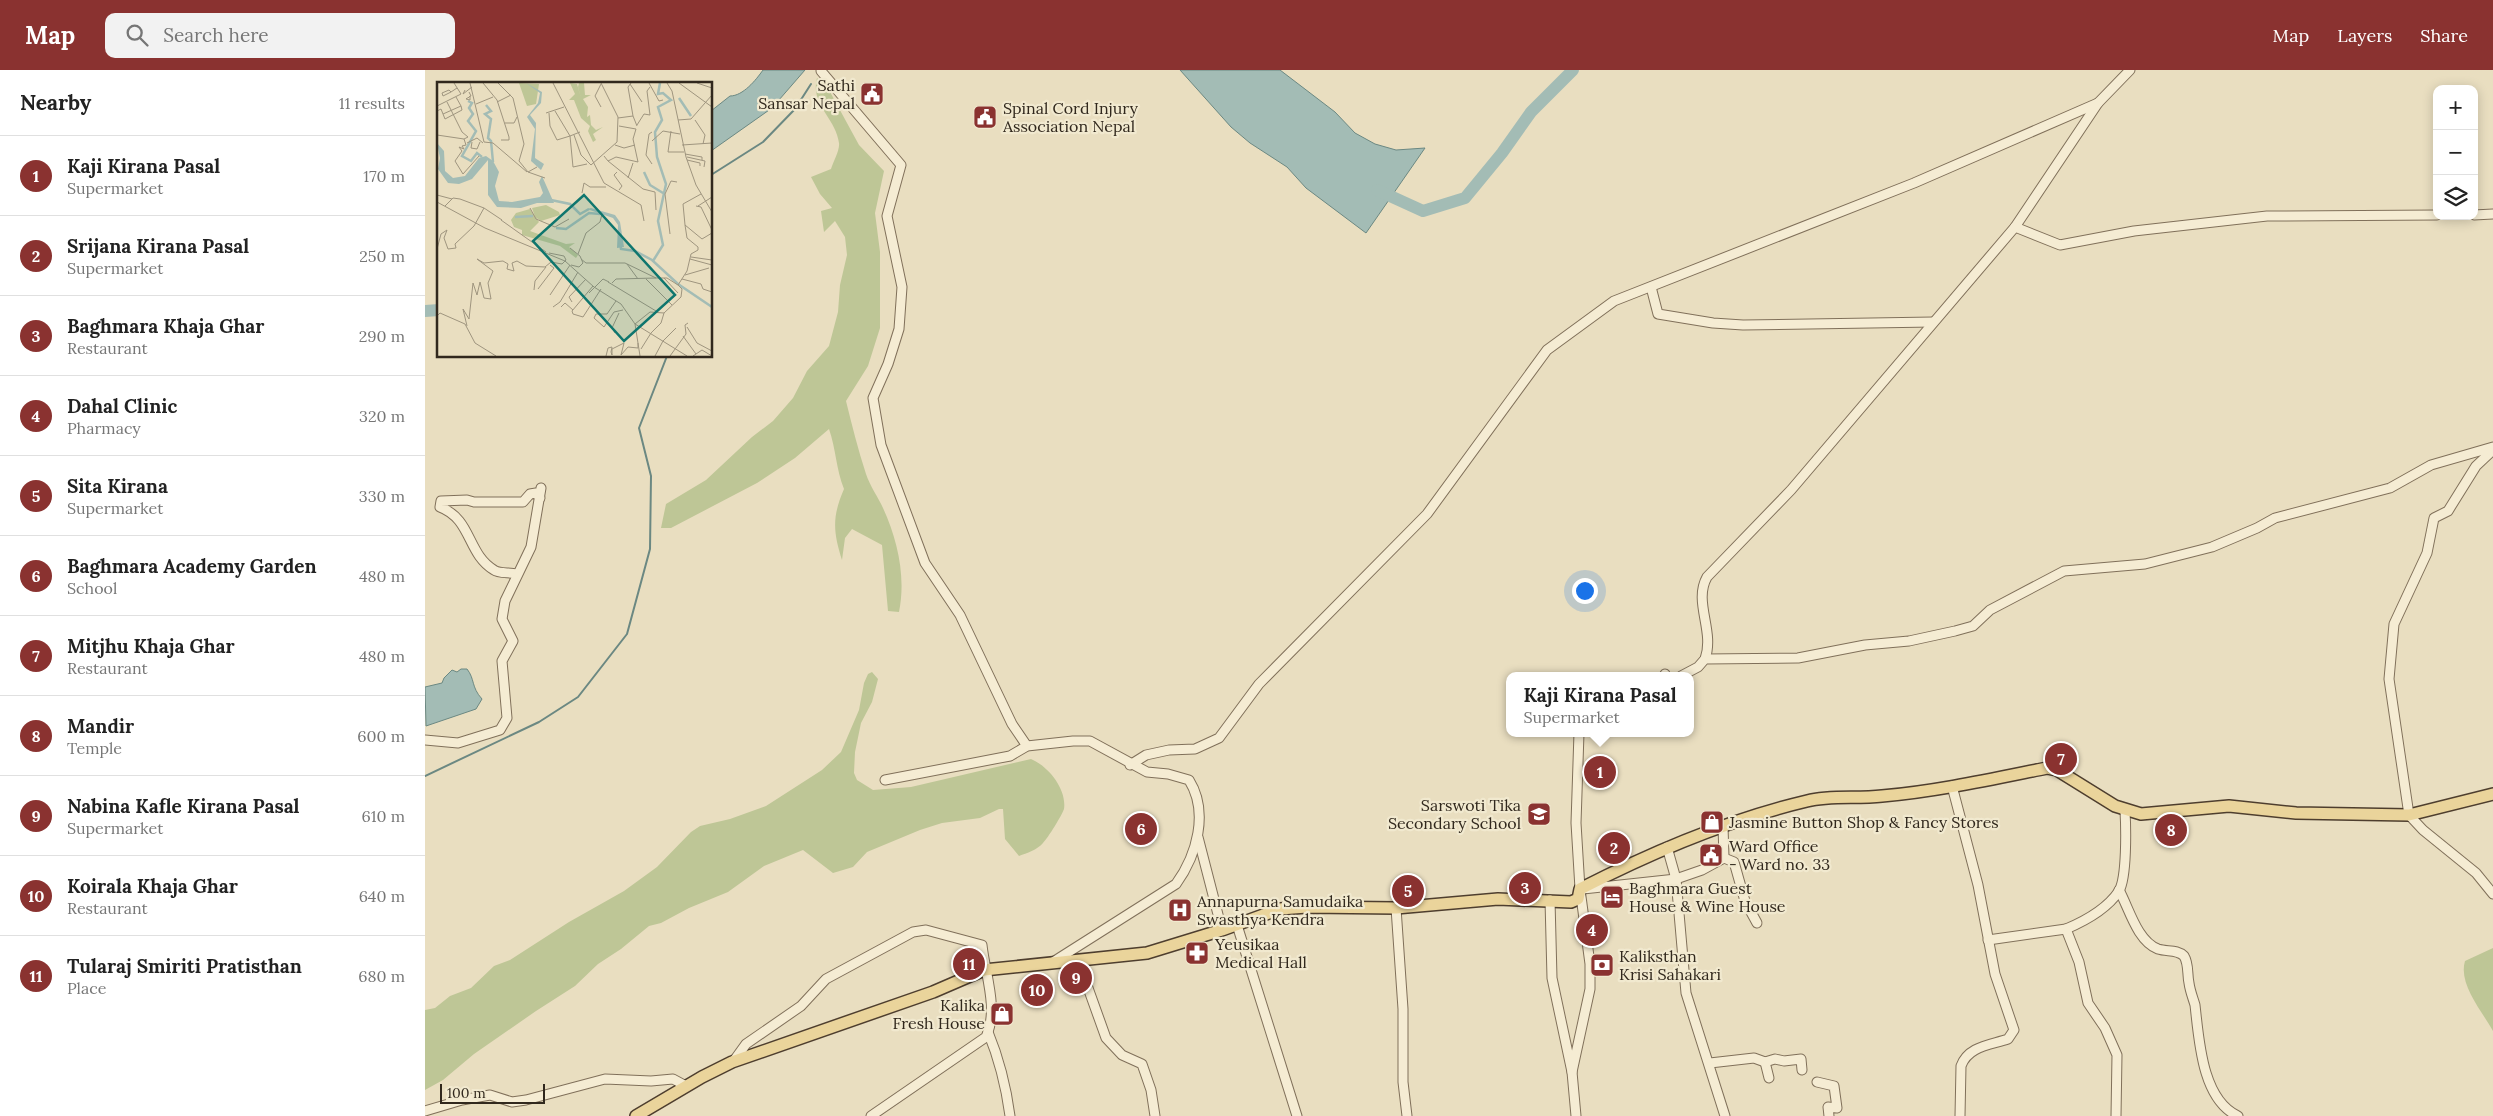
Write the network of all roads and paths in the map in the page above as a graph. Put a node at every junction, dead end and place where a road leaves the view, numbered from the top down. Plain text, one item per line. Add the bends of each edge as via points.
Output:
1 (2130, 70) edge
2 (821, 72) dead end
3 (2098, 102) junction
4 (2478, 214) edge
5 (2493, 214) edge
6 (2433, 215) edge
7 (2015, 227) junction
8 (1651, 287) junction
9 (1933, 322) junction
10 (2493, 449) edge
11 (516, 574) junction
12 (1705, 659) junction
13 (1689, 672) edge
14 (1579, 737) edge
15 (425, 740) edge
16 (1027, 746) junction
17 (1130, 765) junction
18 (885, 780) dead end
19 (1952, 786) junction
20 (2493, 794) edge
21 (2125, 811) junction
22 (2409, 815) junction
23 (1723, 826) junction
24 (1198, 837) junction
25 (1667, 847) junction
26 (1724, 858) junction
27 (1676, 879) junction
28 (1580, 889) junction
29 (2119, 890) junction
30 (2493, 894) edge
31 (1550, 900) junction
32 (1396, 908) junction
33 (1757, 923) dead end
34 (1237, 925) junction
35 (2066, 929) junction
36 (1222, 930) junction
37 (1988, 940) junction
38 (1079, 960) junction
39 (1053, 962) junction
40 (984, 970) junction
41 (988, 1032) junction
42 (733, 1062) junction
43 (1765, 1062) junction
44 (1710, 1063) junction
45 (1803, 1070) dead end
46 (1572, 1072) junction
47 (1769, 1078) dead end
48 (1817, 1082) dead end
49 (686, 1086) junction
50 (425, 1111) edge
51 (636, 1116) edge
52 (871, 1116) edge
53 (1010, 1116) edge
54 (1155, 1116) edge
55 (1297, 1116) edge
56 (1407, 1116) edge
57 (1576, 1116) edge
58 (1725, 1116) edge
59 (1829, 1116) edge
60 (1960, 1116) edge
61 (2116, 1116) edge
62 (2238, 1116) edge

1 - 3 street
2 - 16 street via 901,165 887,216 902,287 899,329 873,398 881,445 925,563 960,615 1012,724
3 - 7 street
3 - 8 street via 1914,183
4 - 5 street
6 - 7 street via 2267,216 2134,231 2060,245
7 - 9 street
8 - 9 street via 1658,314 1713,323
8 - 17 street via 1614,301 1547,350 1427,514 1259,684 1219,738 1195,749 1146,755
9 - 12 street via 1791,490 1707,577 1701,593 1708,638
10 - 12 street via 2431,465 2391,488 2275,518 2212,547 2145,564 2064,571 1990,610 1973,626 1955,631 1798,658
10 - 22 street via 2477,466 2448,511 2434,518 2427,553 2394,624 2389,679
11 - 11 street via 495,571 478,556 462,523 453,512 440,507 441,502 523,502 531,494 541,493 531,547
11 - 15 street via 502,618 513,641 502,661 507,718 500,730 459,743
12 - 13 street
14 - 28 street via 1576,823
16 - 17 street via 1090,741
16 - 18 street via 1010,756
17 - 24 street via 1147,772 1189,780 1198,802
19 - 21 main road via 2053,768
19 - 23 main road via 1882,796 1808,800
19 - 37 street via 1978,885
20 - 22 main road
21 - 22 main road via 2146,814 2229,806 2296,813
21 - 29 street via 2125,850
22 - 30 street via 2476,873
23 - 25 main road
23 - 26 street
24 - 36 street
24 - 39 street via 1186,871 1176,884
25 - 27 street
25 - 28 main road
26 - 27 street
26 - 33 street via 1734,862 1745,901
27 - 28 street
27 - 44 street via 1686,993
28 - 31 main road via 1575,901
28 - 46 street via 1590,988
29 - 35 street via 2102,909
29 - 62 street via 2146,941 2157,949 2181,953 2186,960 2200,1052 2223,1107
31 - 32 main road via 1498,899
31 - 46 street via 1552,978
32 - 34 main road via 1289,908
32 - 56 street
34 - 36 main road
34 - 55 street
35 - 37 street
35 - 61 street via 2079,962 2088,1003 2105,1028 2117,1055
36 - 38 main road via 1147,953
37 - 60 street via 1995,974 2014,1030 2009,1039 1974,1050 1964,1058
38 - 39 main road
38 - 54 street via 1105,1038 1122,1055 1141,1064 1151,1090
39 - 40 main road
40 - 41 street via 991,1005
40 - 42 main road via 933,992
40 - 42 street via 983,946 926,930 913,932 826,979 801,1006 746,1044
41 - 52 street via 983,1040
41 - 53 street via 1002,1068
42 - 49 main road
43 - 44 street via 1754,1058
43 - 45 street via 1801,1059
43 - 47 street
44 - 58 street
46 - 57 street
48 - 59 street via 1834,1086 1837,1108 1828,1108
49 - 50 street via 673,1080 605,1078 526,1100 512,1102 490,1095
49 - 51 main road

